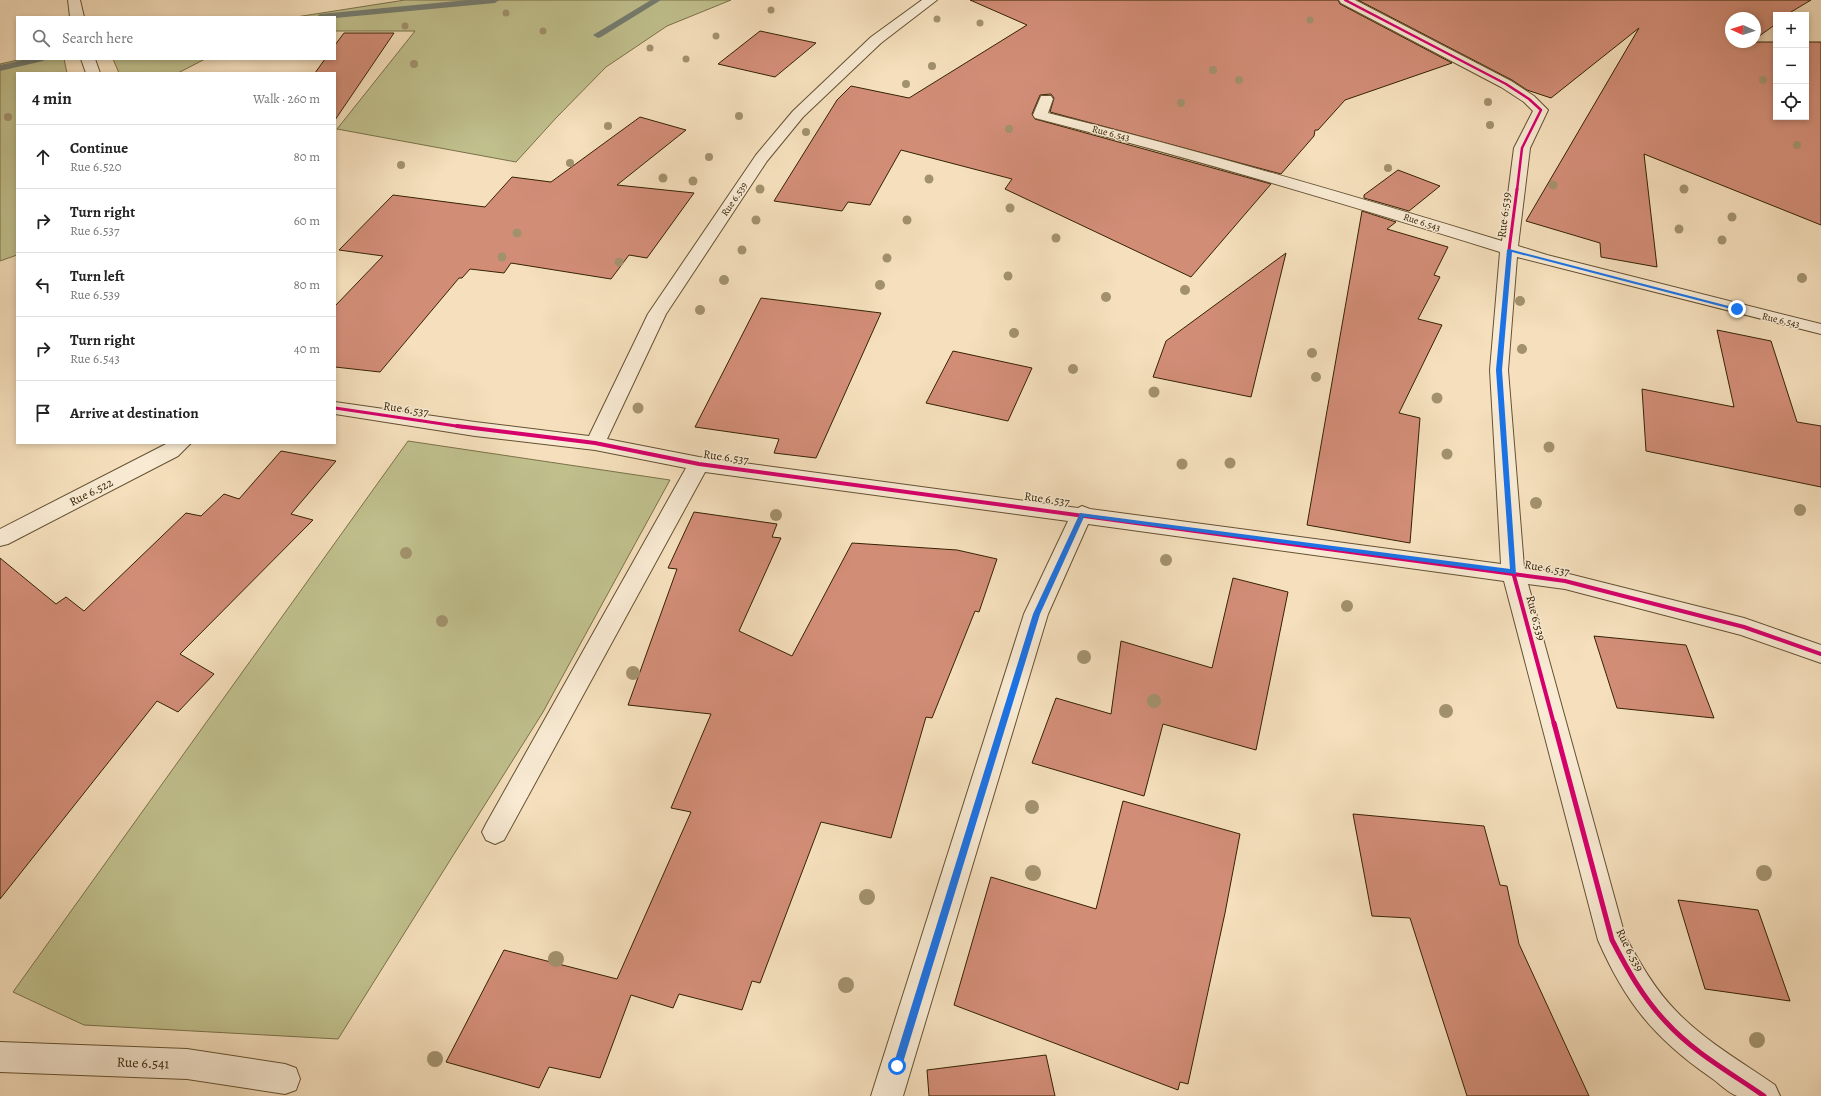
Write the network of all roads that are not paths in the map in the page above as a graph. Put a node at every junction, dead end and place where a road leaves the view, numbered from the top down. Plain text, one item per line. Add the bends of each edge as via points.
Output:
1 (88, 0) edge
2 (931, 0) edge
3 (1345, 0) edge
4 (74, 1) edge
5 (77, 16) edge
6 (1046, 100) dead end
7 (1509, 250) junction
8 (1821, 329) edge
9 (336, 408) edge
10 (595, 443) junction
11 (180, 444) edge
12 (699, 464) junction
13 (1082, 514) junction
14 (0, 538) edge
15 (1513, 572) junction
16 (1821, 654) edge
17 (495, 832) dead end
18 (0, 1058) edge
19 (285, 1079) dead end
20 (887, 1096) edge
21 (1764, 1096) edge

1 - 4 street
2 - 10 street, Rue 6.539 via 876,40 798,114 761,158 657,314
3 - 7 street, Rue 6.539 via 1506,84 1529,98 1541,110 1522,148
4 - 5 street
6 - 7 street, Rue 6.543 via 1040,115 1120,134 1310,188
7 - 8 street, Rue 6.543
7 - 15 street, Rue 6.539 via 1499,370
9 - 10 street, Rue 6.537 via 475,429
10 - 12 street, Rue 6.537
11 - 14 street, Rue 6.522 via 171,451
12 - 13 street, Rue 6.537
12 - 17 street
13 - 15 street, Rue 6.537
13 - 20 street via 1036,614
15 - 16 street, Rue 6.537 via 1565,580 1630,596 1744,627
15 - 21 street, Rue 6.539 via 1612,940 1629,972 1676,1033
18 - 19 street, Rue 6.541 via 187,1064

